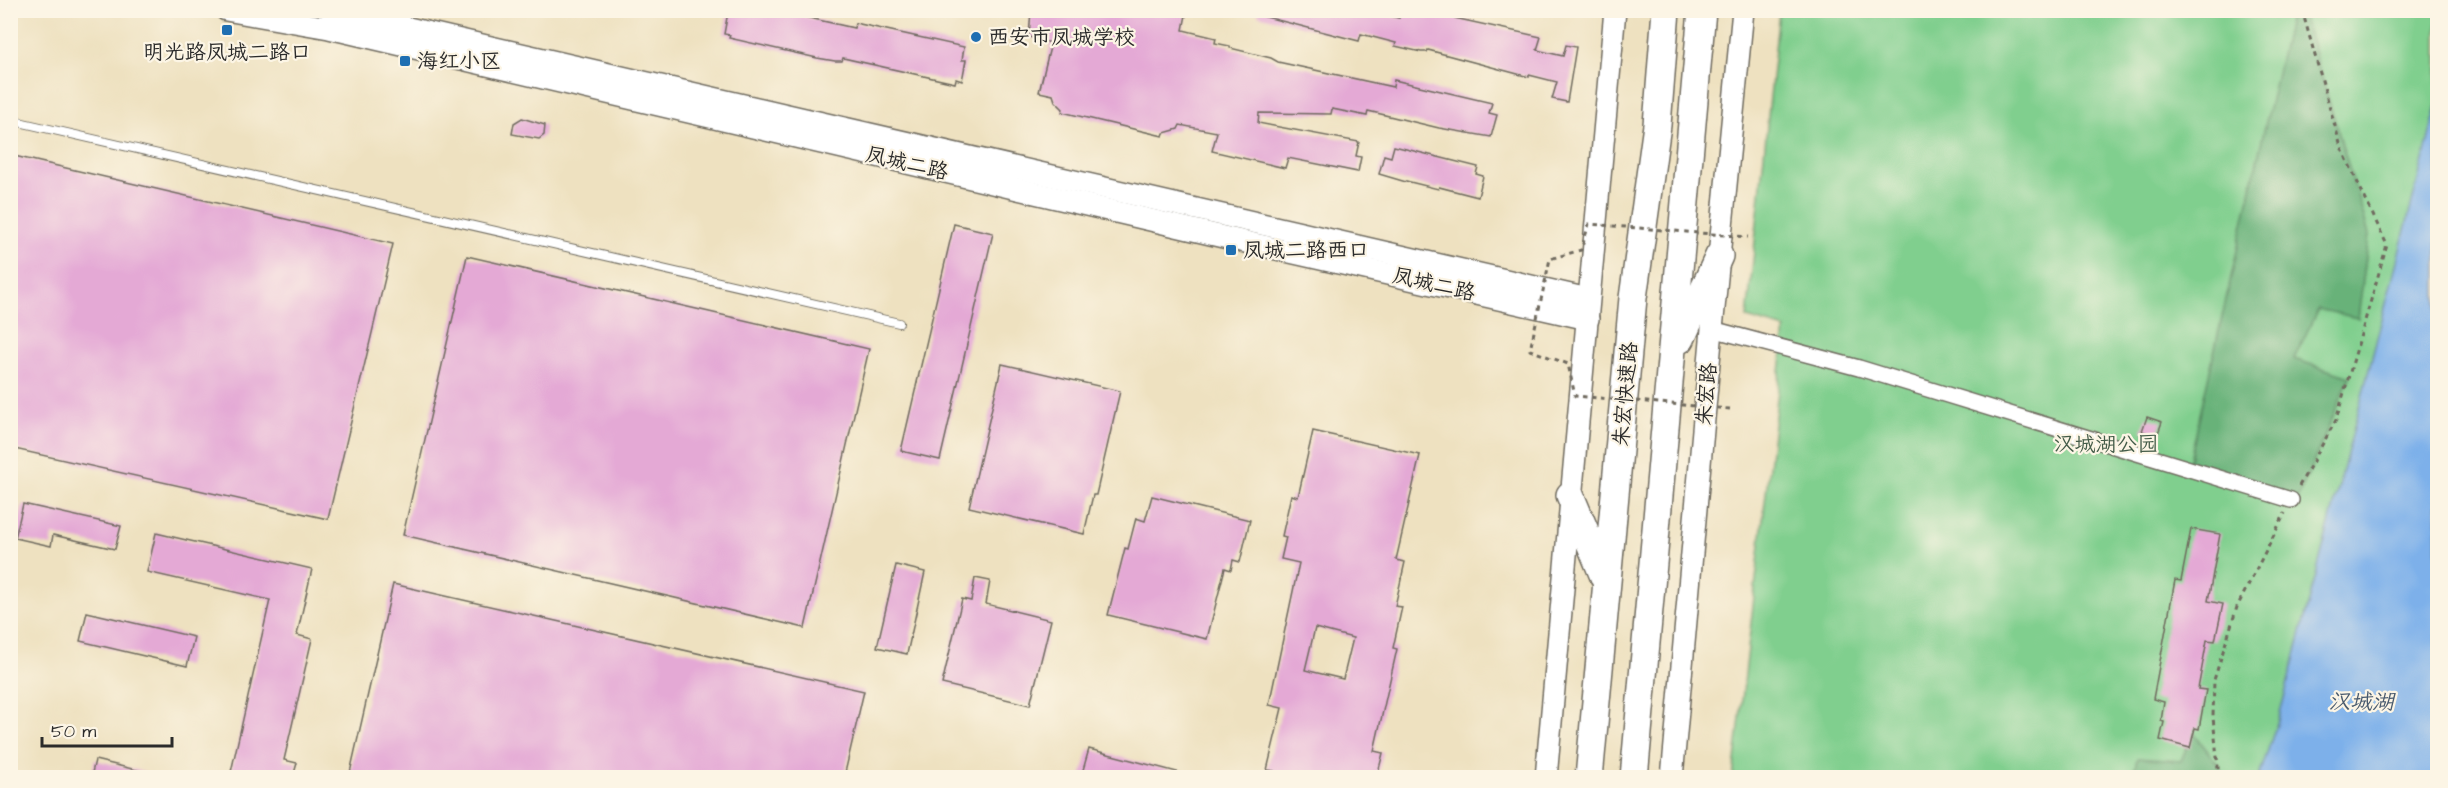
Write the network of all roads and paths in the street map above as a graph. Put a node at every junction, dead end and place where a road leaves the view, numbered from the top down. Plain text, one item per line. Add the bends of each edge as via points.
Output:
1 (226, 10) edge
2 (330, 10) edge
3 (1615, 10) edge
4 (1666, 10) edge
5 (1702, 10) edge
6 (1743, 10) edge
7 (2302, 10) edge
8 (10, 120) edge
9 (1748, 237) dead end
10 (1719, 256) junction
11 (1588, 309) junction
12 (899, 323) dead end
13 (1712, 329) junction
14 (1672, 359) junction
15 (1730, 409) dead end
16 (1570, 495) junction
17 (2291, 501) junction
18 (1606, 583) junction
19 (1546, 777) edge
20 (1589, 777) edge
21 (1634, 777) edge
22 (1672, 777) edge
23 (2219, 777) edge

1 - 11 main road, 凤城二路 via 329,28 1221,236
2 - 11 main road, 凤城二路
3 - 11 main road
4 - 18 highway, 朱宏快速路 via 1657,125 1633,298
5 - 14 highway, 朱宏快速路
6 - 10 main road, 朱宏路
7 - 17 path via 2341,147 2387,245 2336,420
8 - 12 lane
9 - 15 path, bridge via 1589,224 1581,250 1550,260 1530,350 1568,364 1575,396
10 - 13 main road, 朱宏路
10 - 14 highway
11 - 16 main road
13 - 17 street via 1859,368
13 - 22 main road, 朱宏路
14 - 21 highway, 朱宏快速路
16 - 18 highway
16 - 19 main road
17 - 23 path via 2237,607 2214,680
18 - 20 highway, 朱宏快速路

